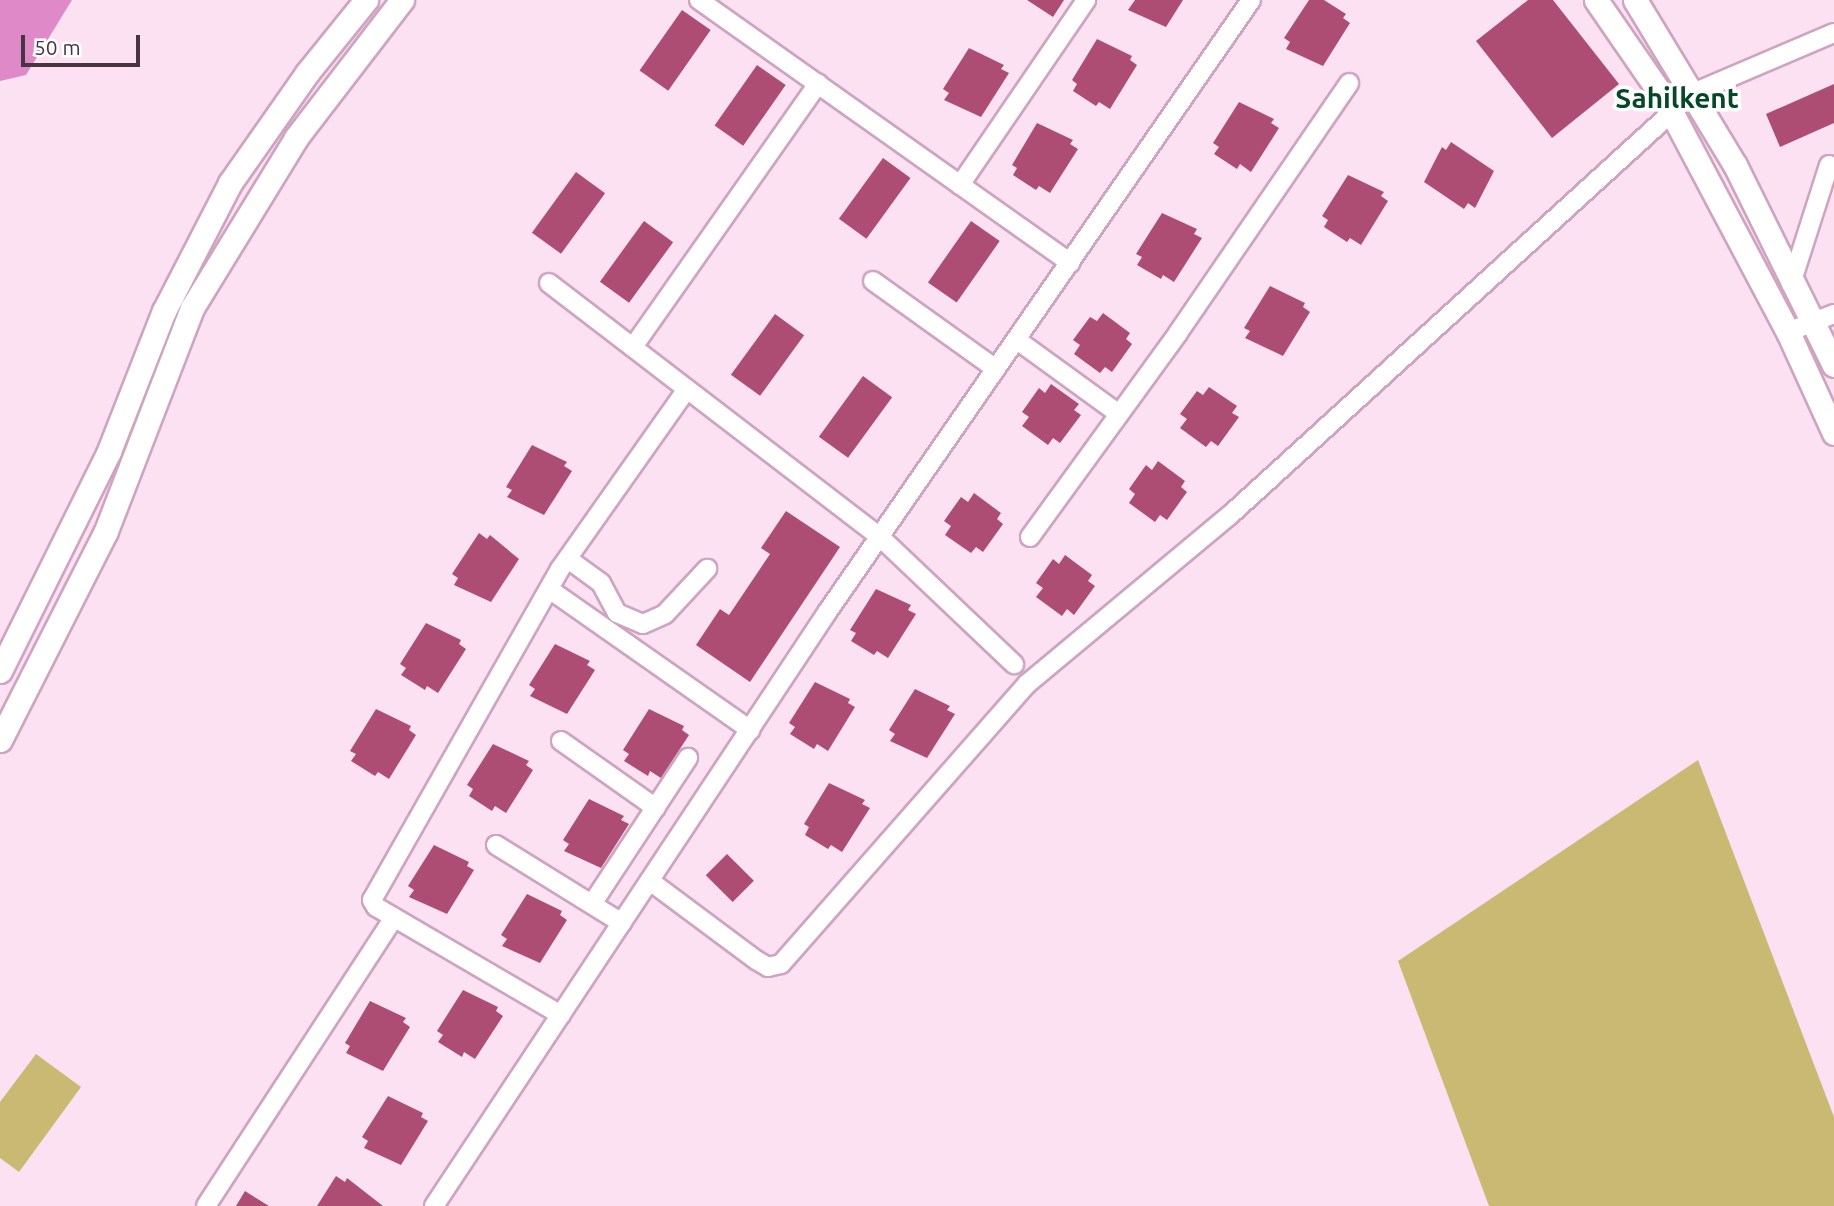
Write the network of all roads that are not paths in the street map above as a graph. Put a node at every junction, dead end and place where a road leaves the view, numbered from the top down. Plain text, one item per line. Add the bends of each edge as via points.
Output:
1 (366, 0) edge
2 (402, 0) edge
3 (699, 0) edge
4 (1086, 0) edge
5 (1251, 0) edge
6 (1596, 0) edge
7 (1635, 0) edge
8 (1834, 33) edge
9 (1349, 83) dead end
10 (818, 84) junction
11 (1693, 93) junction
12 (1673, 116) junction
13 (1829, 165) dead end
14 (960, 185) junction
15 (1070, 263) junction
16 (873, 281) dead end
17 (549, 282) dead end
18 (1791, 284) junction
19 (1834, 314) edge
20 (1812, 320) junction
21 (1788, 332) junction
22 (1017, 340) junction
23 (633, 347) junction
24 (1834, 365) edge
25 (996, 369) junction
26 (687, 389) junction
27 (1119, 414) junction
28 (1834, 433) edge
29 (880, 537) junction
30 (1030, 537) dead end
31 (568, 559) junction
32 (707, 569) dead end
33 (549, 589) junction
34 (1014, 664) dead end
35 (0, 671) edge
36 (750, 730) junction
37 (0, 740) edge
38 (561, 741) dead end
39 (688, 758) dead end
40 (656, 808) junction
41 (496, 845) dead end
42 (650, 881) junction
43 (592, 904) junction
44 (394, 918) junction
45 (622, 923) junction
46 (561, 1015) junction
47 (206, 1206) edge
48 (435, 1206) edge

1 - 35 main road via 307,73 230,183 164,311 109,451
2 - 37 main road via 296,138 191,308 106,531
3 - 10 street
4 - 14 street
5 - 15 street
6 - 12 main road
7 - 11 main road
8 - 11 street
9 - 27 street
10 - 14 street
10 - 23 street
11 - 12 street
11 - 18 main road via 1735,165
12 - 21 main road
12 - 42 street via 1484,281 1230,515 1027,684 781,964 768,967 756,960
13 - 18 street
14 - 15 street
15 - 22 street
16 - 25 street
17 - 23 street
18 - 20 main road
19 - 20 street
20 - 21 street
20 - 24 main road
21 - 28 main road
22 - 25 street
22 - 27 street
23 - 26 street
25 - 29 street
26 - 29 street
26 - 31 street
27 - 30 street
29 - 34 street
29 - 36 street
31 - 32 street via 601,583 617,613 643,624 665,614
31 - 33 street
33 - 36 street
33 - 44 street via 372,900
36 - 42 street
38 - 40 street
39 - 40 street
40 - 43 street
41 - 43 street
42 - 45 street
43 - 45 street
44 - 46 street
44 - 47 street
45 - 46 street
46 - 48 street

